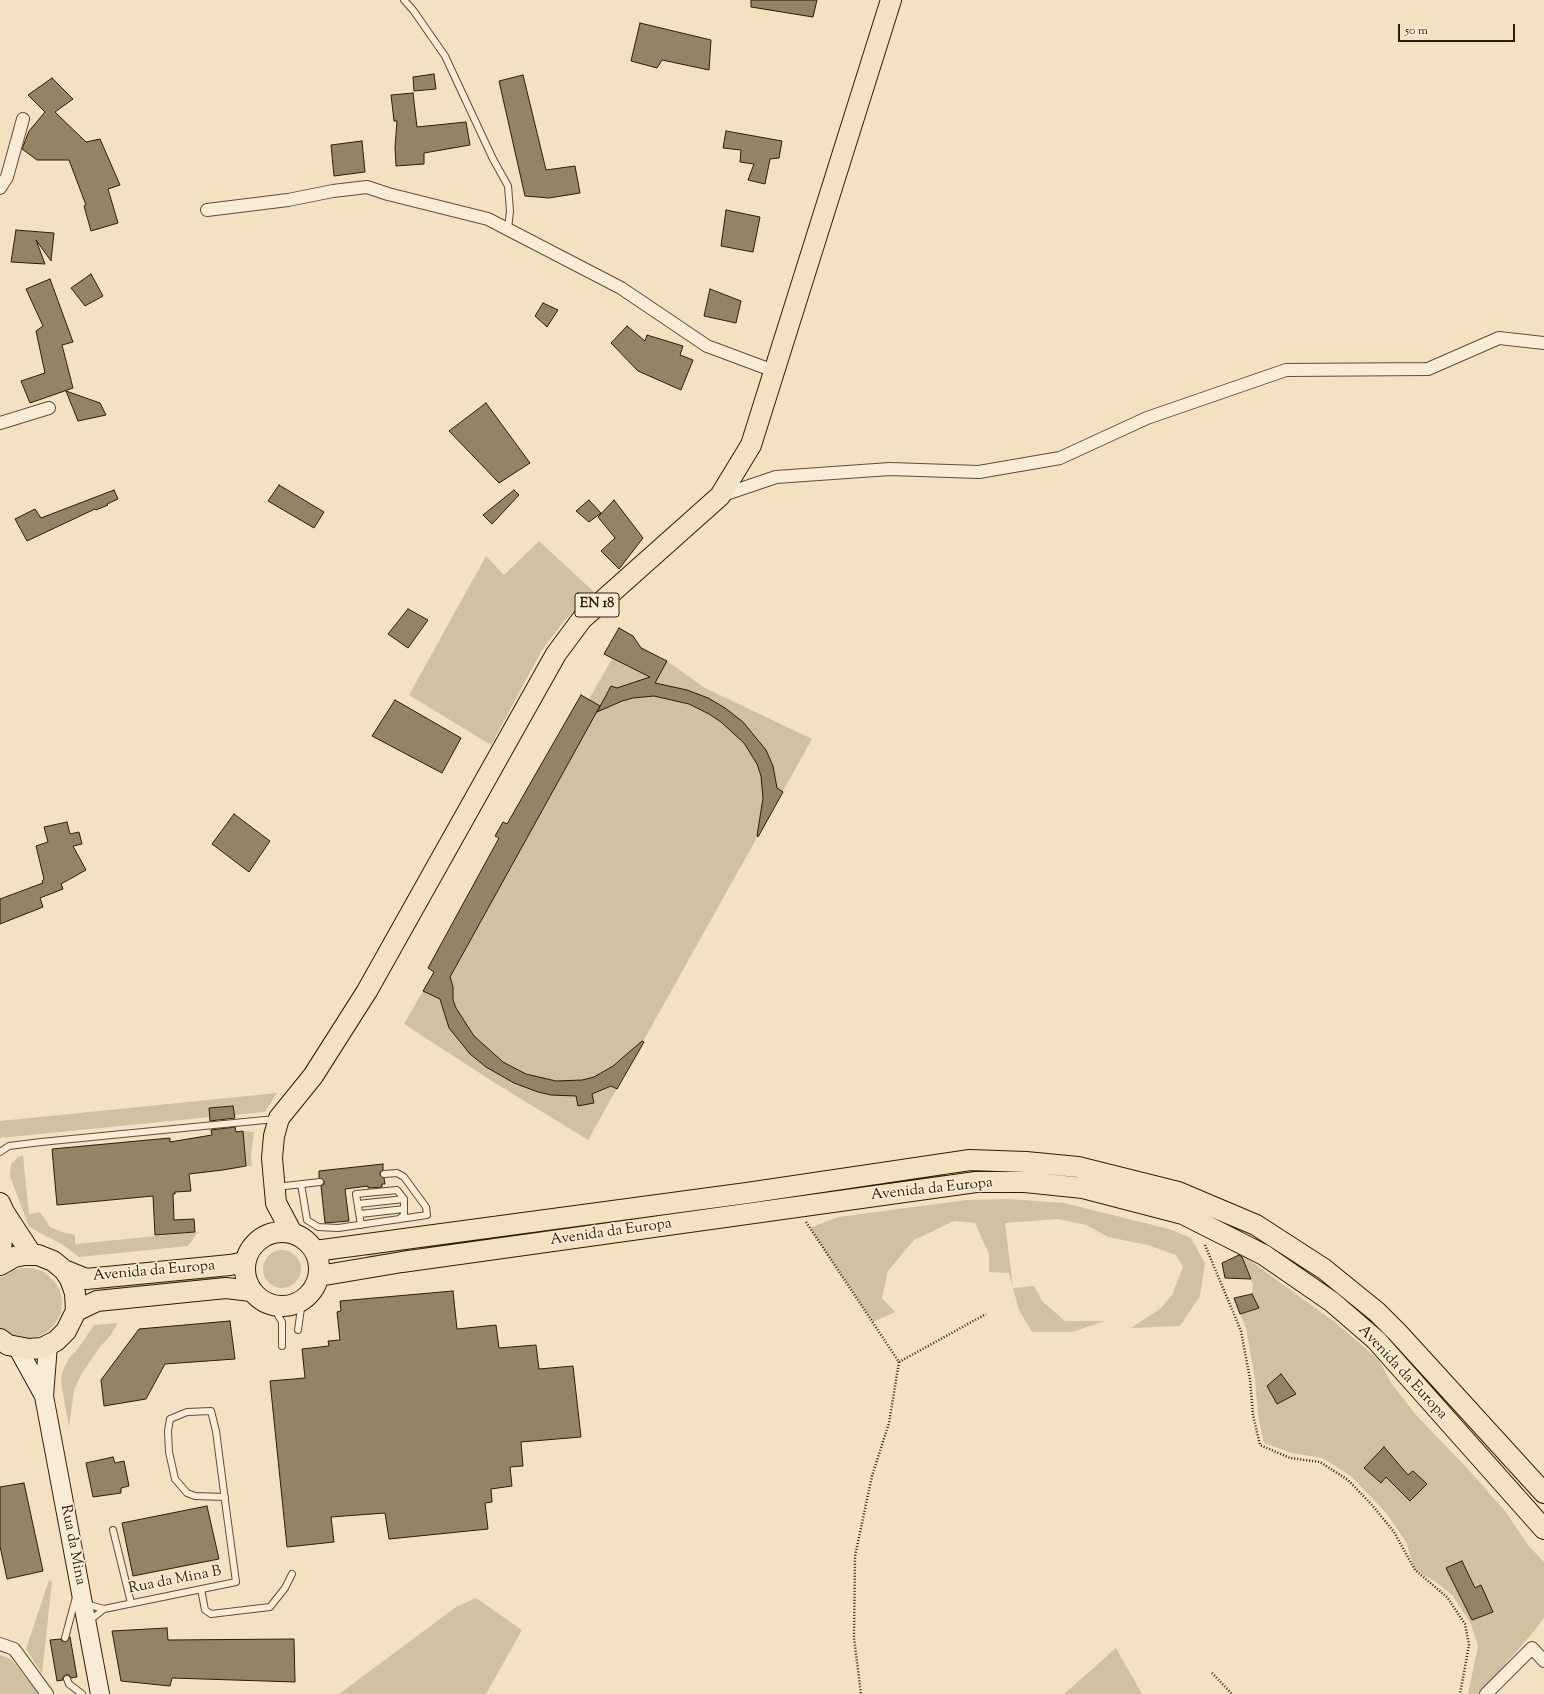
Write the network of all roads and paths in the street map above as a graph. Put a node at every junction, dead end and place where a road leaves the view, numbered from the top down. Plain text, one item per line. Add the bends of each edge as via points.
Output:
1 (404, 0) edge
2 (891, 0) edge
3 (24, 120) dead end
4 (0, 188) edge
5 (207, 210) dead end
6 (508, 229) junction
7 (1544, 343) edge
8 (774, 371) junction
9 (49, 408) dead end
10 (0, 423) edge
11 (720, 496) junction
12 (279, 1118) junction
13 (0, 1152) edge
14 (384, 1174) dead end
15 (320, 1182) dead end
16 (301, 1184) junction
17 (275, 1195) junction
18 (404, 1199) junction
19 (358, 1204) junction
20 (2, 1207) edge
21 (797, 1207) junction
22 (404, 1209) junction
23 (360, 1214) junction
24 (397, 1220) junction
25 (1200, 1224) junction
26 (361, 1225) junction
27 (292, 1233) junction
28 (265, 1235) junction
29 (315, 1251) junction
30 (32, 1255) junction
31 (245, 1262) junction
32 (0, 1264) edge
33 (64, 1270) junction
34 (319, 1276) junction
35 (251, 1291) junction
36 (302, 1301) junction
37 (272, 1305) junction
38 (76, 1311) junction
39 (986, 1314) dead end
40 (298, 1330) dead end
41 (9, 1343) edge
42 (48, 1344) junction
43 (282, 1346) dead end
44 (899, 1362) junction
45 (44, 1396) junction
46 (1544, 1493) edge
47 (225, 1497) junction
48 (1544, 1529) edge
49 (113, 1530) dead end
50 (292, 1574) dead end
51 (80, 1584) junction
52 (201, 1589) junction
53 (131, 1603) junction
54 (84, 1604) junction
55 (104, 1609) junction
56 (87, 1624) junction
57 (65, 1638) dead end
58 (0, 1644) edge
59 (1544, 1661) edge
60 (1212, 1673) dead end
61 (67, 1679) dead end
62 (47, 1694) edge
63 (82, 1694) edge
64 (100, 1694) edge
65 (861, 1694) edge
66 (1232, 1694) edge
67 (1460, 1694) edge
68 (1486, 1694) edge

1 - 6 lane via 445,56 508,186
2 - 8 main road, EN 18
3 - 4 street via 7,177
5 - 6 street via 367,187 488,219
6 - 8 street via 621,288 707,346
7 - 11 street via 1499,338 1428,369 1286,370 1147,418 1060,458 979,472 890,469 776,477
8 - 11 main road, EN 18 via 751,445
9 - 10 street
11 - 12 main road, EN 18 via 582,619 556,654 367,991 313,1076
12 - 13 lane via 41,1142 9,1146
12 - 17 main road, EN 18 via 272,1158
14 - 24 lane via 397,1173 404,1177 426,1207 427,1215
15 - 16 lane
16 - 17 lane
16 - 26 lane via 307,1220 318,1227
17 - 27 main road, EN 18
17 - 28 main road, EN 18
18 - 19 lane
18 - 19 lane via 396,1189 356,1194
18 - 22 lane
19 - 23 lane
20 - 30 main road
20 - 32 main road
21 - 25 main road, Avenida da Europa via 976,1182 1025,1182 1083,1188 1183,1214
21 - 34 main road, Avenida da Europa
21 - 44 path
22 - 23 lane
22 - 24 lane via 404,1215
23 - 26 lane
24 - 26 lane
25 - 48 main road, Avenida da Europa via 1264,1255 1332,1302 1370,1335
25 - 67 path via 1201,1235 1241,1331 1260,1445 1290,1458 1320,1462 1348,1480 1394,1532 1415,1570 1447,1597 1465,1624 1469,1645
27 - 28 main road via 283,1231
27 - 29 main road via 309,1243
28 - 31 main road via 251,1248
29 - 34 main road via 319,1263
29 - 46 main road, Avenida da Europa via 970,1160 1078,1167 1178,1192 1256,1226 1324,1269 1398,1332
30 - 32 main road via 14,1257
30 - 33 main road, Avenida da Europa via 53,1262
31 - 33 main road, Avenida da Europa via 86,1278
31 - 35 main road via 246,1282
33 - 38 main road via 75,1293
34 - 36 main road via 313,1290
35 - 37 main road via 260,1300
35 - 38 main road, Avenida da Europa via 226,1288 97,1301
36 - 37 main road via 285,1307
36 - 40 lane
37 - 43 lane via 282,1322
38 - 42 main road via 66,1331 56,1341
39 - 44 path
41 - 42 main road via 29,1350 42,1348
41 - 45 main road
42 - 45 main road
44 - 65 path via 889,1423 872,1476 855,1556 854,1638
45 - 51 main road, Rua da Mina
47 - 47 lane, Rua da Mina B via 211,1410 187,1412 170,1419 169,1452 175,1479 187,1493 195,1496
47 - 52 lane, Rua da Mina B via 236,1582
49 - 53 lane
50 - 52 lane via 270,1607 211,1614 206,1610
51 - 54 main road, Rua da Mina
51 - 57 lane
52 - 53 lane, Rua da Mina B
53 - 55 lane, Rua da Mina B
54 - 55 lane
54 - 56 main road, Rua da Mina
55 - 56 lane, Rua da Mina B
56 - 64 main road, Rua da Mina
58 - 62 street via 14,1649
59 - 68 street via 1532,1648
60 - 66 path
61 - 63 lane via 69,1684

